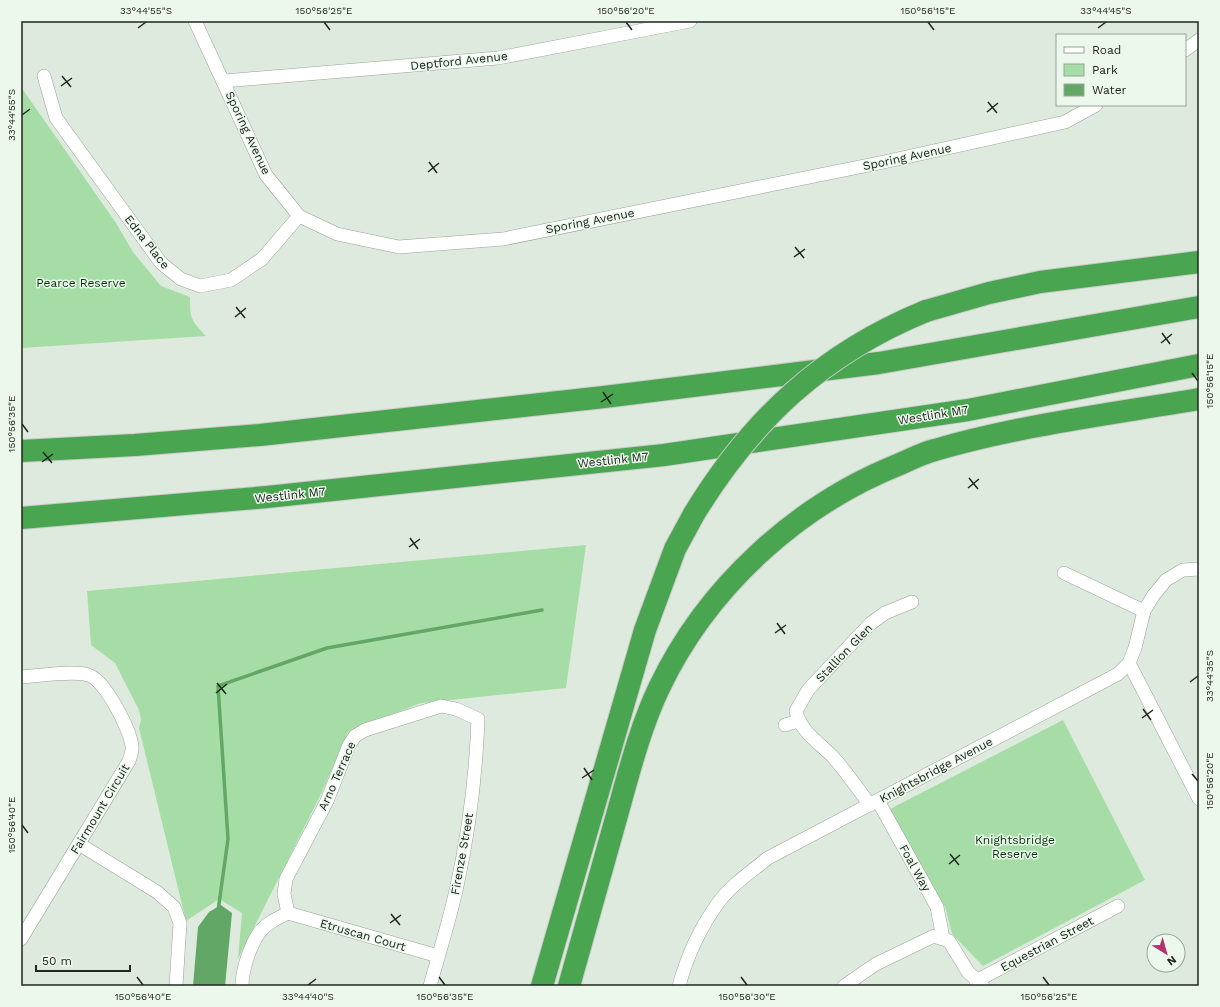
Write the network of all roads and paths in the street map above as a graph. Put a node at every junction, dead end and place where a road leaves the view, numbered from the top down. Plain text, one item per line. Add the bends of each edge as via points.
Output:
1 (195, 21) edge
2 (690, 21) edge
3 (1199, 40) edge
4 (1186, 49) edge
5 (44, 76) dead end
6 (224, 82) junction
7 (1094, 106) edge
8 (299, 216) junction
9 (1199, 262) edge
10 (1199, 307) edge
11 (1199, 365) edge
12 (1199, 399) edge
13 (21, 451) edge
14 (21, 518) edge
15 (1199, 569) edge
16 (1064, 572) dead end
17 (912, 602) dead end
18 (1144, 611) junction
19 (1129, 663) junction
20 (21, 677) edge
21 (478, 719) joint
22 (798, 721) junction
23 (785, 725) dead end
24 (1199, 799) edge
25 (874, 803) junction
26 (79, 844) junction
27 (1118, 906) dead end
28 (288, 913) junction
29 (943, 938) junction
30 (21, 939) edge
31 (438, 956) junction
32 (979, 983) edge
33 (176, 986) edge
34 (242, 986) edge
35 (430, 986) edge
36 (542, 986) edge
37 (568, 986) edge
38 (679, 986) edge
39 (844, 986) edge

1 - 6 street, Sporing Avenue
2 - 6 street, Deptford Avenue via 498,58
3 - 4 street
5 - 8 street, Edna Place via 56,118 161,263 181,279 200,286 232,280 262,259
6 - 8 street, Sporing Avenue via 266,175
7 - 8 street, Sporing Avenue via 1065,122 884,162 504,239 399,248 337,234
9 - 36 highway, bridge via 1040,282 926,311 882,331 848,351 788,396 766,418 728,461 708,489 676,549 645,630
10 - 13 highway via 879,363 596,398 260,435
11 - 14 highway, Westlink M7 via 968,410 664,455 267,497
12 - 37 highway via 1011,431 933,450 831,498 794,524 754,558 717,598 686,641 660,687 642,731
15 - 18 street, Knightsbridge Avenue via 1183,570 1166,580
16 - 18 street
17 - 22 street, Stallion Glen via 885,613 870,624 808,690 796,711
18 - 19 street, Knightsbridge Avenue
19 - 24 street
19 - 25 street, Knightsbridge Avenue via 1118,674 1104,682
20 - 26 street, Fairmount Circuit via 79,673 90,675 108,694 128,733 132,748 130,761
21 - 28 street, Arno Terrace via 456,709 441,706 365,730 355,736 327,801 286,879 284,894
21 - 31 street, Firenze Street via 470,813 457,886
22 - 23 street
22 - 25 street
25 - 29 street, Foal Way via 937,907
25 - 38 street, Knightsbridge Avenue via 768,858 741,879 718,902 697,936
26 - 30 street, Fairmount Circuit
26 - 33 street via 158,892 174,907 180,923
27 - 32 street, Equestrian Street
28 - 31 street, Etruscan Court
28 - 34 street via 271,922 259,933 242,971
29 - 32 street, Equestrian Street via 949,941 968,972
29 - 39 street via 934,936 922,940 876,964
31 - 35 street, Firenze Street

